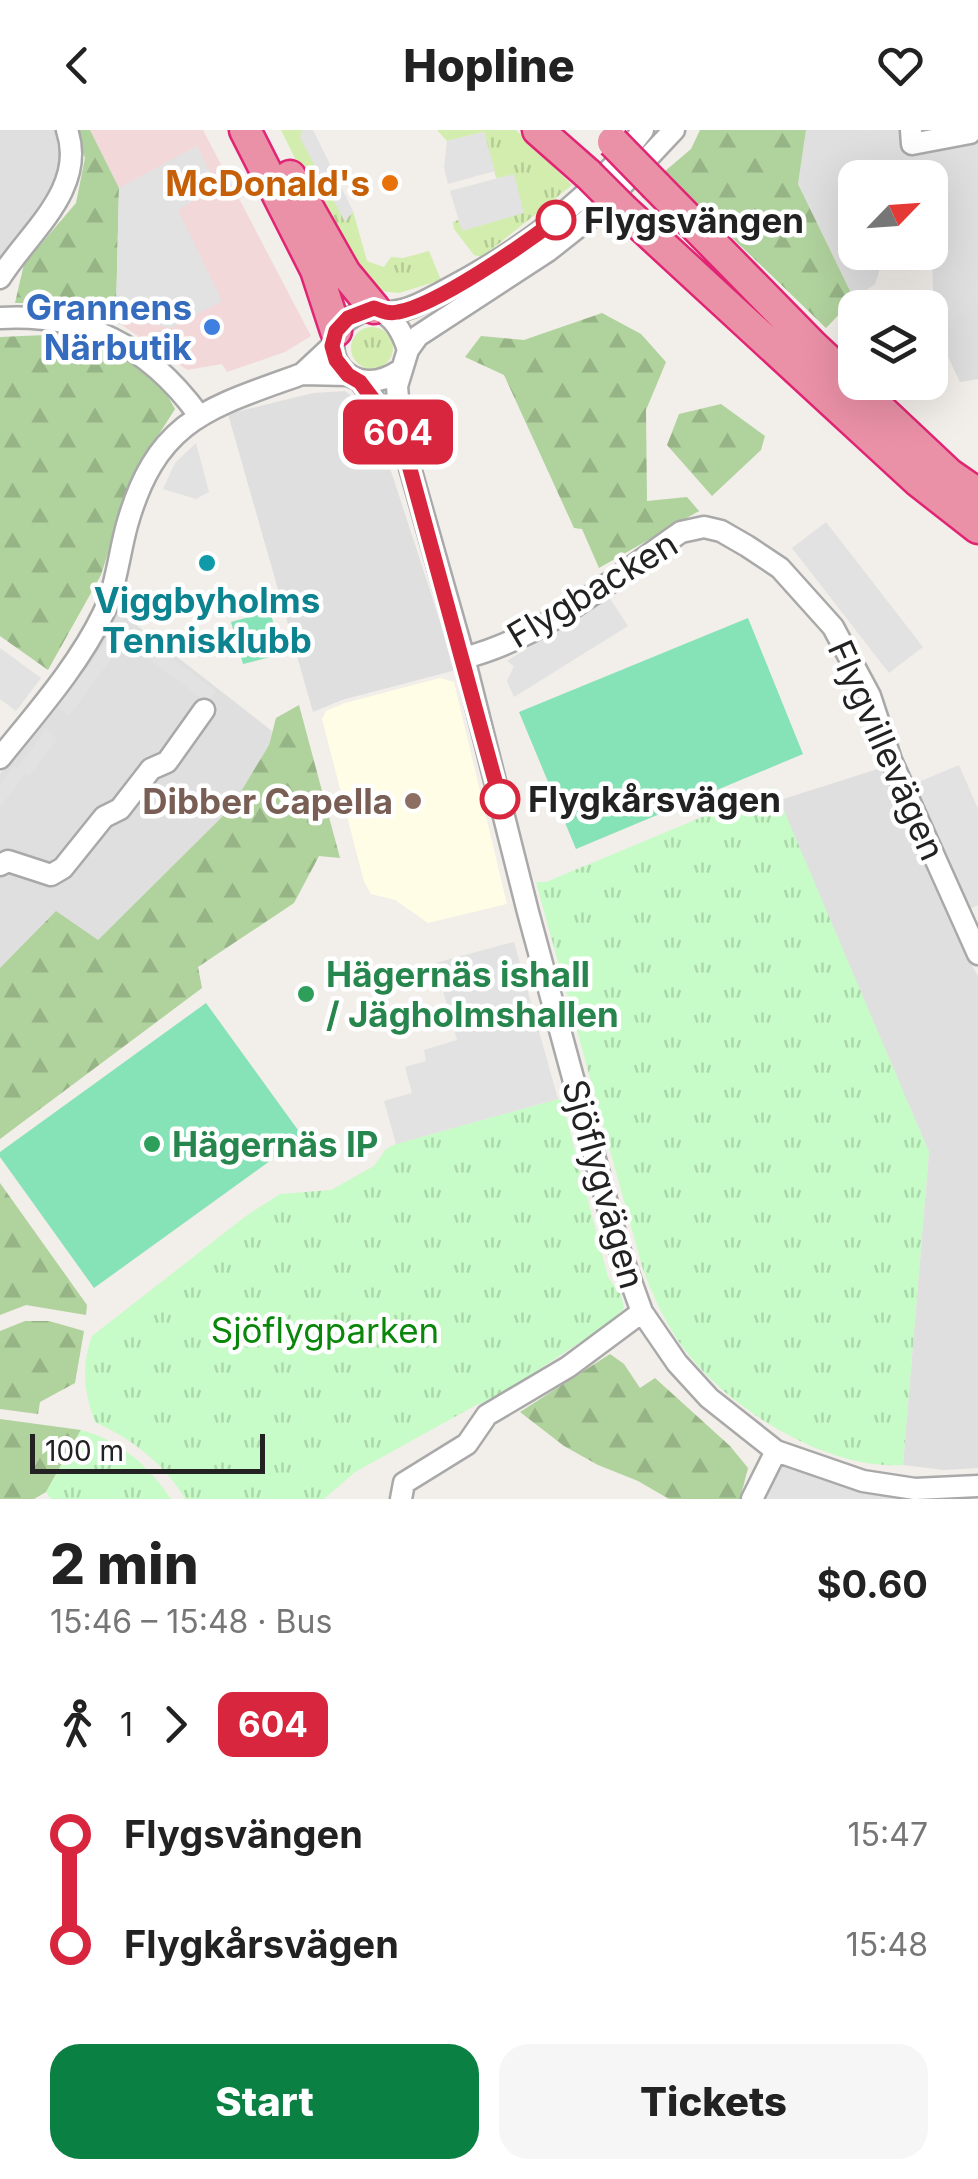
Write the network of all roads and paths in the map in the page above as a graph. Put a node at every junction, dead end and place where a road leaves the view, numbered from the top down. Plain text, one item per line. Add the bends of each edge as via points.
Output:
1 (67, 130) edge
2 (245, 130) edge
3 (263, 130) edge
4 (542, 130) edge
5 (644, 130) edge
6 (674, 130) edge
7 (910, 130) edge
8 (969, 130) edge
9 (606, 134) edge
10 (0, 278) edge
11 (375, 306) junction
12 (0, 318) edge
13 (334, 338) junction
14 (408, 350) junction
15 (400, 371) junction
16 (302, 374) junction
17 (354, 378) junction
18 (198, 414) junction
19 (401, 436) junction
20 (978, 494) edge
21 (978, 528) edge
22 (722, 531) joint
23 (464, 658) junction
24 (204, 710) dead end
25 (0, 758) edge
26 (0, 865) edge
27 (978, 954) edge
28 (642, 1312) junction
29 (776, 1451) junction
30 (978, 1486) edge
31 (401, 1499) edge
32 (752, 1499) edge

1 - 10 street via 68,181
2 - 13 highway via 316,270
3 - 11 highway via 345,273
4 - 21 highway, bridge via 918,481
5 - 11 street via 566,212 526,243 448,289
6 - 14 street via 596,213 548,252 436,322
7 - 8 street via 912,144
9 - 20 highway, bridge via 813,346
11 - 13 street via 348,318
11 - 14 street via 397,324
12 - 18 street via 98,331 157,366
13 - 16 street
13 - 17 street via 336,360
14 - 15 street
15 - 17 street via 386,380
15 - 19 street, Sjöflygvägen
16 - 17 street
16 - 18 street
17 - 19 street, Sjöflygvägen
18 - 25 street via 139,484 104,613
19 - 23 street, Sjöflygvägen
22 - 23 street, Flygbacken via 681,532 557,618
22 - 27 street, Flygvillevägen via 780,568 833,627 870,696 891,760
23 - 28 street, Sjöflygvägen via 620,1251
24 - 26 street via 166,762 150,769 63,868 51,875
28 - 29 street, Sjöflygvägen via 710,1398
28 - 31 street via 487,1415 467,1444 404,1483
29 - 30 street, Sjöflygvägen via 863,1481 915,1489
29 - 32 street

